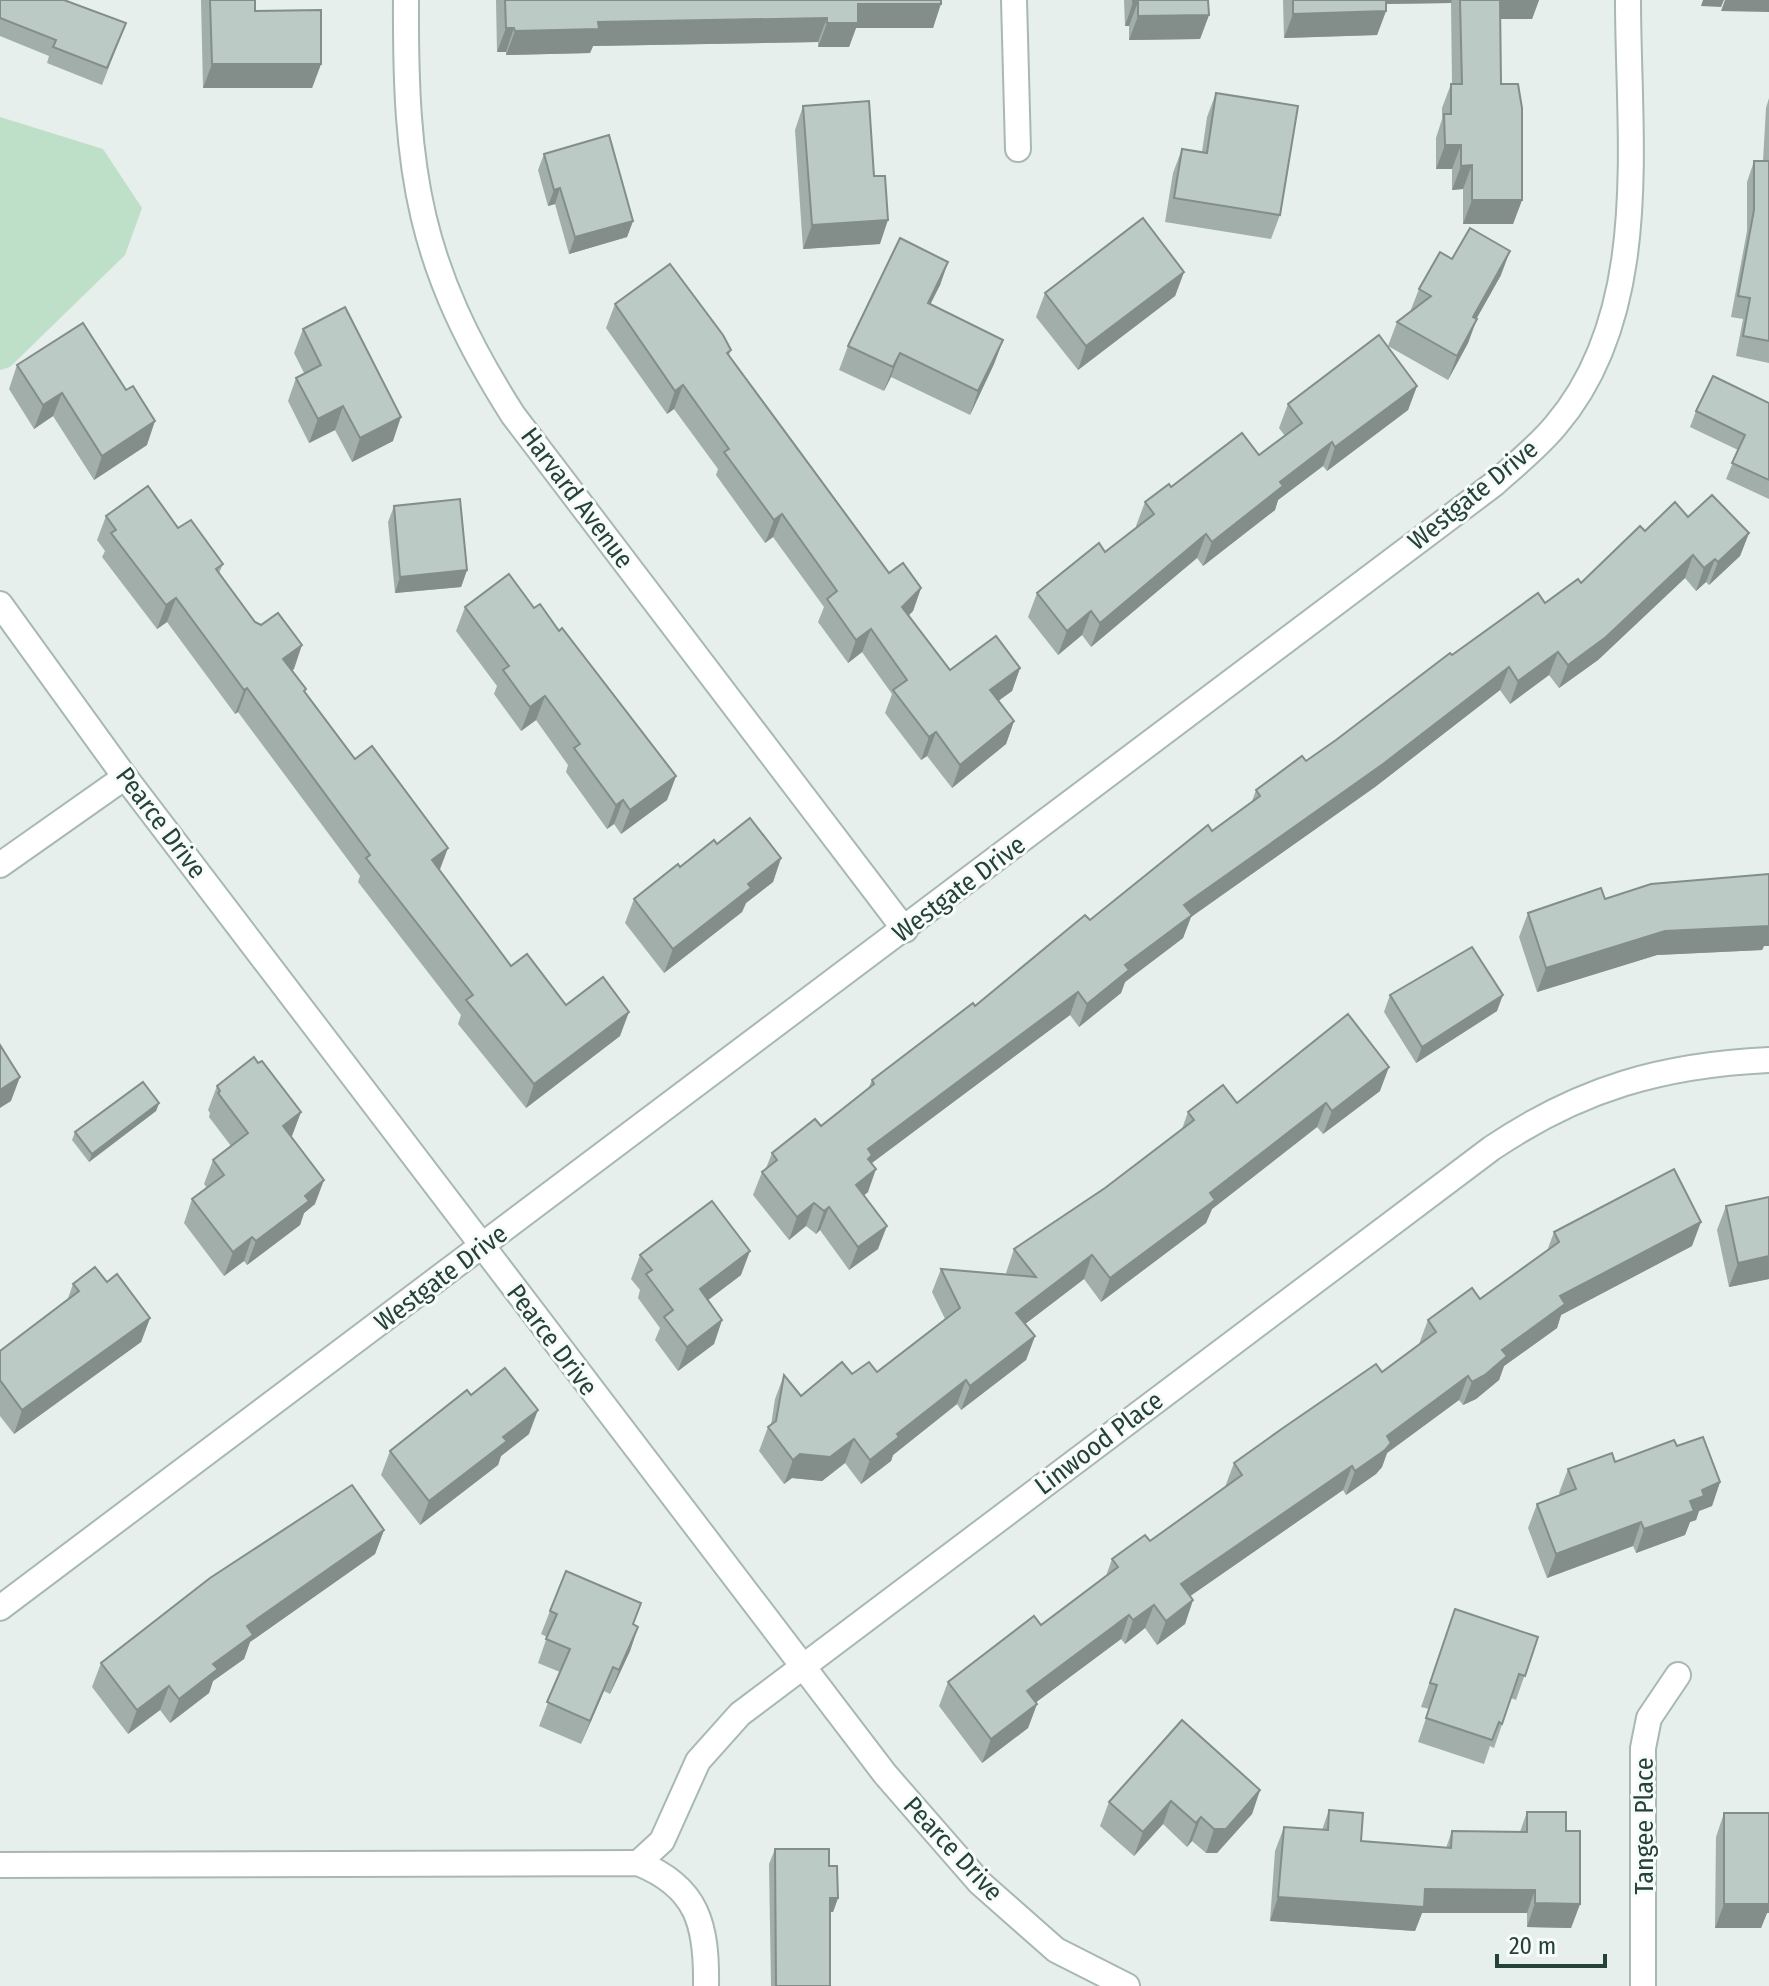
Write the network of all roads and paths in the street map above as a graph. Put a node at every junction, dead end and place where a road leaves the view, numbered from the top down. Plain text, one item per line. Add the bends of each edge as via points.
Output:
1 (406, 0) edge
2 (1014, 0) edge
3 (1628, 0) edge
4 (1018, 149) dead end
5 (0, 604) edge
6 (125, 777) junction
7 (0, 865) edge
8 (905, 930) junction
9 (1769, 1060) edge
10 (482, 1247) junction
11 (0, 1608) edge
12 (801, 1668) junction
13 (1678, 1675) dead end
14 (638, 1863) junction
15 (0, 1865) edge
16 (706, 1986) edge
17 (1127, 1986) edge
18 (1643, 1986) edge

1 - 8 street, Harvard Avenue via 406,99 419,207 451,306 480,364 513,415
2 - 4 street
3 - 8 street, Westgate Drive via 1627,254 1594,367 1556,425 1494,484
5 - 6 street, Pearce Drive
6 - 7 street
6 - 10 street, Pearce Drive
8 - 10 street, Westgate Drive
9 - 12 street, Linwood Place via 1671,1069 1623,1082 1525,1125
10 - 11 street, Westgate Drive
10 - 12 street, Pearce Drive
12 - 14 street, Linwood Place via 719,1734 698,1761 662,1841
12 - 17 street, Pearce Drive via 980,1883 1056,1950
13 - 18 street, Tangee Place via 1649,1718 1643,1748
14 - 15 street
14 - 16 street via 665,1874 684,1890 695,1909 705,1948

